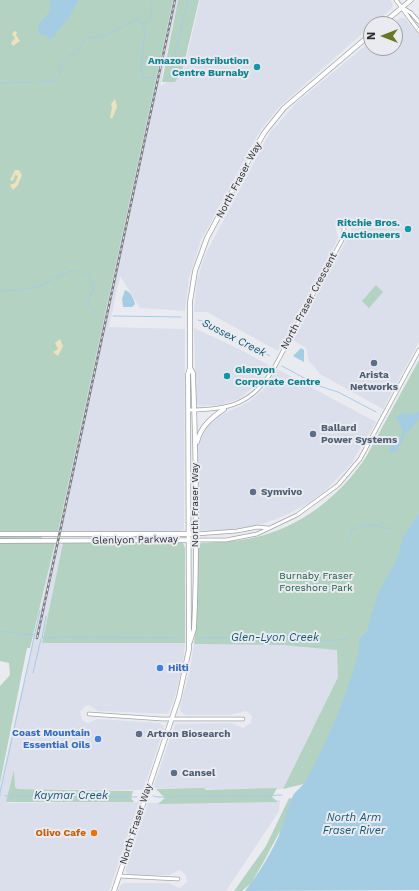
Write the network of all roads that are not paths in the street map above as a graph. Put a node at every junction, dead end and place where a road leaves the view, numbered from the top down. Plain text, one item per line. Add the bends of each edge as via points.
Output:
1 (396, 0) edge
2 (411, 0) edge
3 (402, 7) junction
4 (391, 16) edge
5 (419, 22) edge
6 (419, 31) edge
7 (363, 41) edge
8 (344, 228) dead end
9 (419, 350) edge
10 (190, 368) junction
11 (224, 409) junction
12 (188, 410) junction
13 (194, 410) junction
14 (195, 448) junction
15 (268, 528) junction
16 (0, 534) edge
17 (188, 534) junction
18 (196, 534) junction
19 (188, 540) junction
20 (196, 540) junction
21 (0, 541) edge
22 (190, 642) junction
23 (89, 714) dead end
24 (172, 718) junction
25 (242, 719) dead end
26 (119, 876) junction
27 (178, 879) dead end
28 (114, 891) edge

1 - 3 street
2 - 3 street
3 - 4 street
3 - 5 street
3 - 6 street
7 - 10 street, North Fraser Way via 280,113 264,133 207,238 195,270 190,302
8 - 11 street, North Fraser Crescent via 343,238 269,376 248,398
9 - 15 street, Glenlyon Parkway via 373,437 350,472 315,504
10 - 12 street, North Fraser Way
10 - 13 street, North Fraser Way via 193,373
11 - 13 street, North Fraser Crescent
11 - 14 street via 205,424
12 - 13 street, North Fraser Crescent
12 - 17 street, North Fraser Way
13 - 14 street, North Fraser Way
14 - 18 street, North Fraser Way
15 - 18 street, Glenlyon Parkway
15 - 20 street, Glenlyon Parkway via 241,538
16 - 17 street, Glenlyon Parkway
17 - 18 street, Glenlyon Parkway
17 - 19 street, North Fraser Way
18 - 20 street, North Fraser Way
19 - 20 street, Glenlyon Parkway
19 - 21 street, Glenlyon Parkway
19 - 22 street, North Fraser Way
20 - 22 street, North Fraser Way via 193,635
22 - 24 street, North Fraser Way
23 - 24 street
24 - 25 street
24 - 26 street, North Fraser Way
26 - 27 street
26 - 28 street, North Fraser Way

